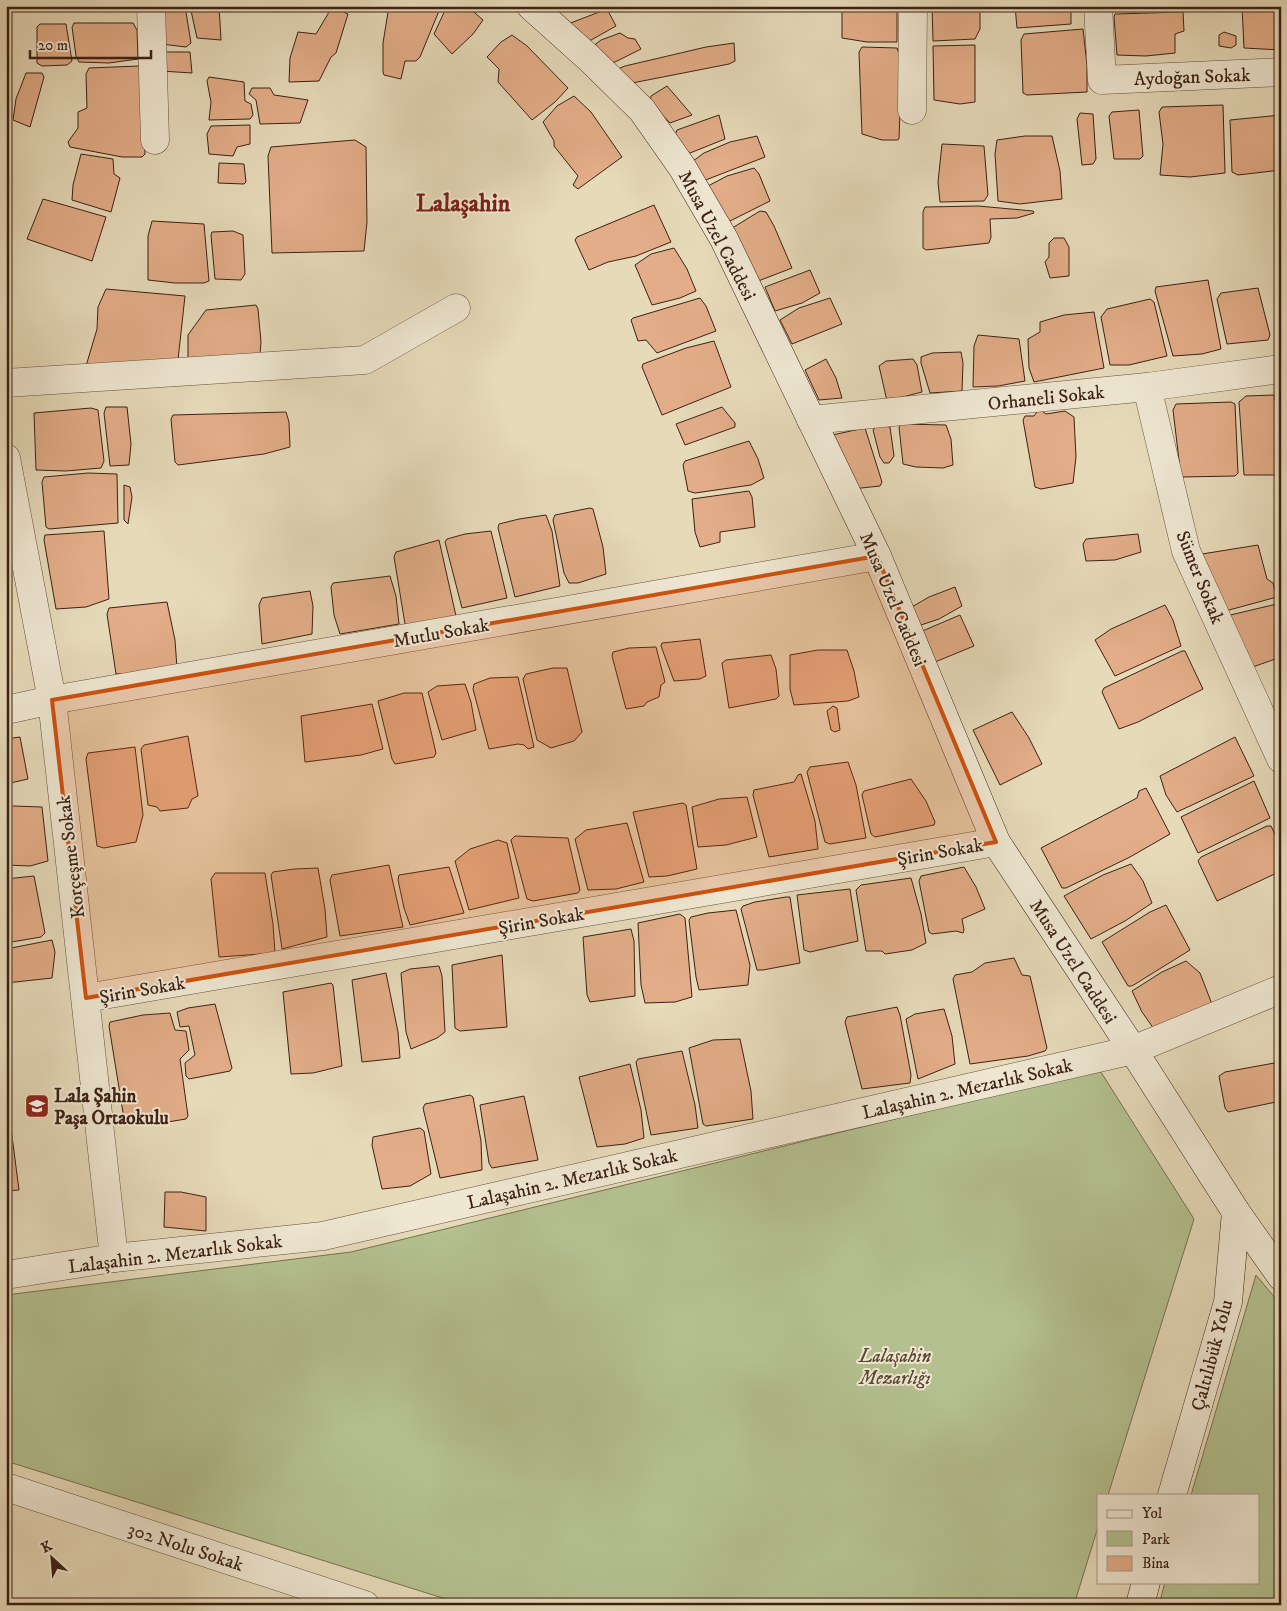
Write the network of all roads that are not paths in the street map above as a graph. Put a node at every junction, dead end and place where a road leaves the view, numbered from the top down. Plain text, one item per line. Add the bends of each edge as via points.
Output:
1 (152, 6) edge
2 (531, 6) edge
3 (913, 6) edge
4 (1098, 6) edge
5 (1281, 72) edge
6 (912, 110) dead end
7 (155, 140) dead end
8 (456, 308) dead end
9 (1281, 370) edge
10 (6, 384) edge
11 (1147, 387) junction
12 (811, 420) junction
13 (6, 458) edge
14 (877, 556) junction
15 (52, 700) junction
16 (6, 710) edge
17 (1281, 759) edge
18 (996, 842) junction
19 (1281, 989) edge
20 (86, 998) junction
21 (1133, 1050) junction
22 (1236, 1212) junction
23 (114, 1258) junction
24 (6, 1275) edge
25 (1281, 1276) edge
26 (6, 1487) edge
27 (1172, 1494) edge
28 (1145, 1584) edge
29 (365, 1605) edge
30 (1140, 1605) edge

1 - 7 street
2 - 12 street, Musa Uzel Caddesi via 642,110 682,166 724,239
3 - 6 street
4 - 5 street, Aydoğan Sokak via 1102,80
8 - 10 street via 365,360
9 - 11 street, Orhaneli Sokak
11 - 12 street, Orhaneli Sokak
11 - 17 street, Sümer Sokak via 1186,551
12 - 14 street, Musa Uzel Caddesi
13 - 15 street, Korçeşme Sokak
14 - 15 street, Mutlu Sokak
14 - 18 street, Musa Uzel Caddesi
15 - 16 street, Mutlu Sokak
15 - 20 street, Korçeşme Sokak
18 - 20 street, Şirin Sokak
18 - 21 street, Musa Uzel Caddesi
19 - 21 street, Lalaşahin 2. Mezarlık Sokak
20 - 23 street, Korçeşme Sokak
21 - 22 street, Musa Uzel Caddesi
21 - 23 street, Lalaşahin 2. Mezarlık Sokak via 323,1236
22 - 25 street, Musa Uzel Caddesi
22 - 27 street, Çaltılıbük Yolu via 1228,1302
23 - 24 street, Lalaşahin 2. Mezarlık Sokak
26 - 29 street, 302 Nolu Sokak
28 - 30 street

